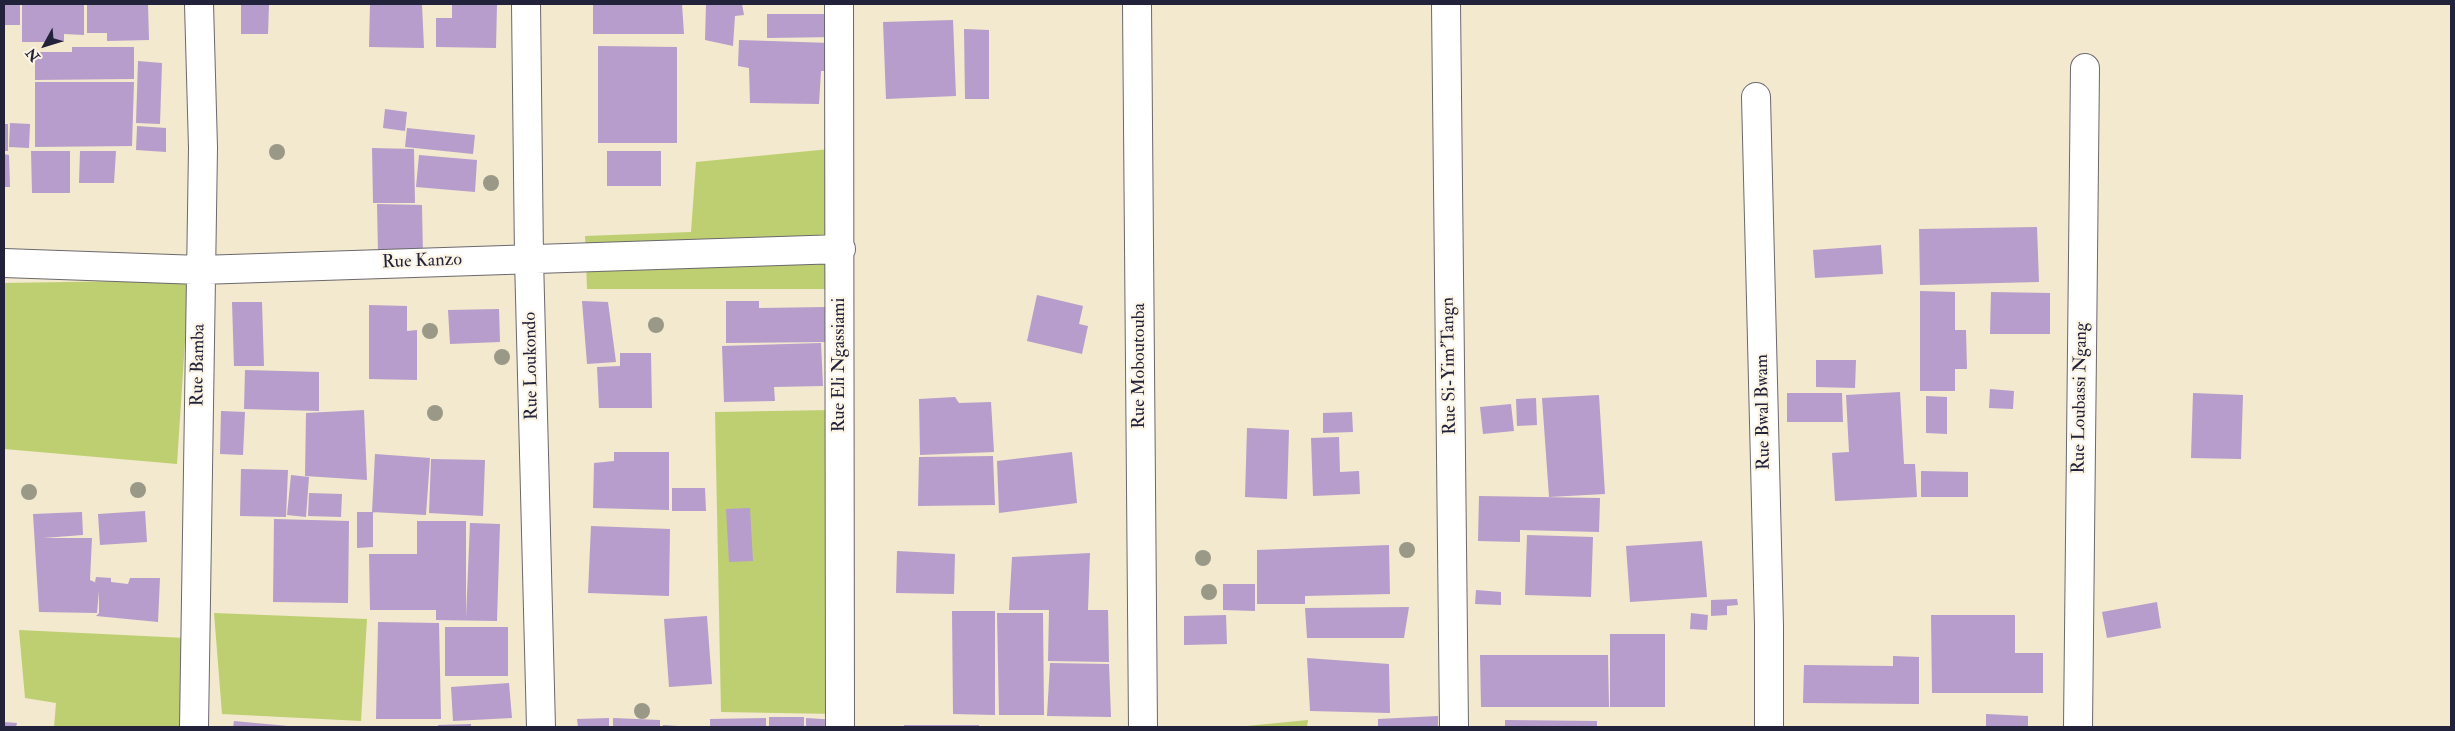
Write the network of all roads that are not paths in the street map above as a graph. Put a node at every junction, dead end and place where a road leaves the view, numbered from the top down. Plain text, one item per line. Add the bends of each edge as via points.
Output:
1 (199, 4) edge
2 (526, 4) edge
3 (839, 4) edge
4 (1137, 4) edge
5 (1446, 4) edge
6 (2084, 68) dead end
7 (1756, 97) dead end
8 (840, 249) junction
9 (529, 258) junction
10 (4, 264) edge
11 (200, 270) junction
12 (194, 727) edge
13 (541, 727) edge
14 (840, 727) edge
15 (1143, 727) edge
16 (1454, 727) edge
17 (1769, 727) edge
18 (2078, 727) edge

1 - 11 street, Rue Bamba via 204,148
2 - 9 street, Rue Loukondo
3 - 8 street, Rue Eli Ngassiami
4 - 15 street, Rue Moboutouba
5 - 16 street, Rue Si-Yim'Tangn
6 - 18 street, Rue Loubassi Ngang
7 - 17 street, Rue Bwal Bwam
8 - 9 street, Rue Kanzo
8 - 14 street, Rue Eli Ngassiami
9 - 11 street, Rue Kanzo
9 - 13 street, Rue Loukondo
10 - 11 street, Rue Kanzo
11 - 12 street, Rue Bamba

